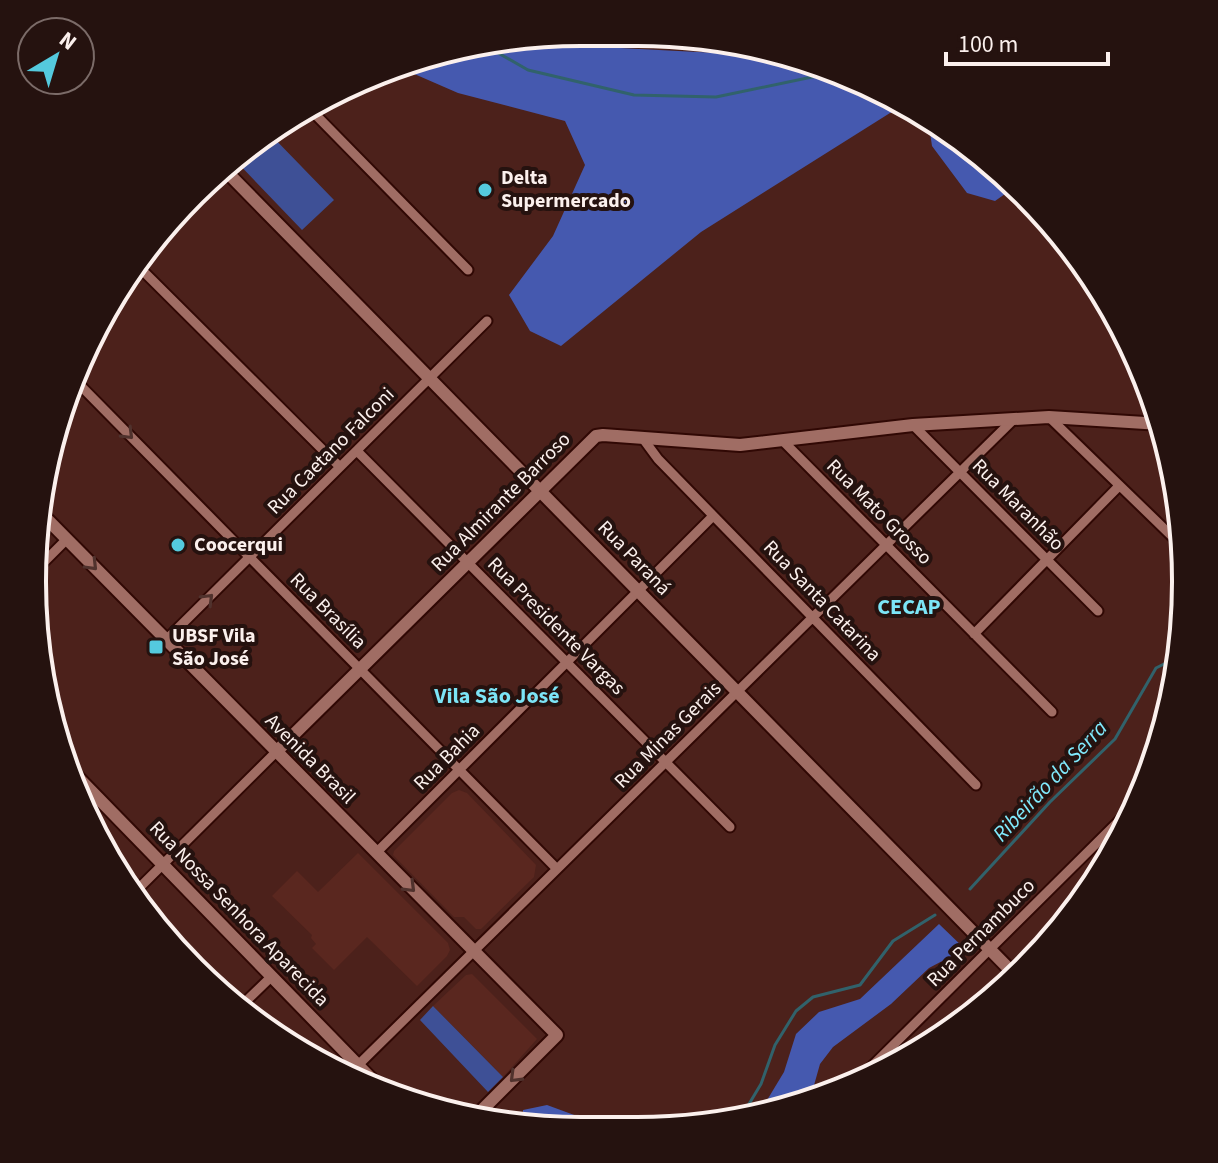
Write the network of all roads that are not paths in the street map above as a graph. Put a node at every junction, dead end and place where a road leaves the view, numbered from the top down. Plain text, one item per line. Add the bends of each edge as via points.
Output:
1 (317, 116) edge
2 (231, 176) edge
3 (468, 270) dead end
4 (145, 273) edge
5 (487, 321) dead end
6 (430, 378) junction
7 (83, 388) edge
8 (1049, 417) junction
9 (1014, 419) junction
10 (1148, 423) edge
11 (913, 425) junction
12 (644, 440) junction
13 (782, 440) junction
14 (357, 451) junction
15 (340, 467) junction
16 (960, 472) junction
17 (1119, 486) junction
18 (540, 491) junction
19 (713, 516) junction
20 (50, 522) edge
21 (1170, 534) edge
22 (67, 539) junction
23 (886, 545) junction
24 (250, 557) junction
25 (47, 559) edge
26 (1047, 560) junction
27 (468, 562) junction
28 (639, 592) junction
29 (1098, 611) dead end
30 (812, 617) junction
31 (974, 634) junction
32 (166, 640) junction
33 (567, 662) junction
34 (360, 669) junction
35 (737, 692) junction
36 (1052, 712) dead end
37 (276, 752) junction
38 (666, 762) junction
39 (460, 770) junction
40 (976, 785) dead end
41 (87, 787) edge
42 (730, 827) dead end
43 (1111, 829) edge
44 (376, 853) junction
45 (163, 864) junction
46 (557, 869) junction
47 (141, 886) edge
48 (990, 949) junction
49 (473, 951) junction
50 (1008, 967) edge
51 (272, 976) junction
52 (248, 1000) edge
53 (880, 1058) edge
54 (358, 1065) junction
55 (362, 1070) edge
56 (484, 1108) edge

1 - 3 street
2 - 6 street, Rua Paraná
4 - 15 street
5 - 6 street, Rua Caetano Falconi
6 - 14 street, Rua Caetano Falconi
6 - 18 street, Rua Paraná
7 -> 24 street, Rua Brasília
8 - 9 street, Rua Almirante Barroso
8 - 10 street, Rua Almirante Barroso
8 - 17 street
9 - 11 street, Rua Almirante Barroso
9 - 16 street, Rua Minas Gerais
11 - 13 street, Rua Almirante Barroso
11 - 16 street, Rua Maranhão
12 - 13 street, Rua Almirante Barroso via 740,445
12 - 18 street, Rua Almirante Barroso via 596,436
12 - 19 street, Rua Santa Catarina
13 - 23 street, Rua Mato Grosso
14 - 15 street, Rua Caetano Falconi
14 - 27 street, Rua Presidente Vargas
15 - 24 street, Rua Caetano Falconi
16 - 23 street, Rua Minas Gerais
16 - 26 street, Rua Maranhão
17 - 21 street
17 - 26 street
18 - 27 street, Rua Almirante Barroso
18 - 28 street, Rua Paraná
19 - 28 street, Rua Bahia
19 - 30 street, Rua Santa Catarina
20 - 22 street, Avenida Brasil
22 - 25 street
22 -> 32 street, Avenida Brasil
23 - 30 street, Rua Minas Gerais
23 - 31 street, Rua Mato Grosso
32 -> 24 street, Rua Caetano Falconi
24 - 34 street, Rua Brasília
26 - 29 street, Rua Maranhão
26 - 31 street
27 - 33 street, Rua Presidente Vargas
27 - 34 street, Rua Almirante Barroso
28 - 33 street, Rua Bahia
28 - 35 street, Rua Paraná
30 - 35 street, Rua Minas Gerais
30 - 40 street, Rua Santa Catarina
31 - 36 street, Rua Mato Grosso
32 - 37 street, Avenida Brasil
33 - 38 street, Rua Presidente Vargas
33 - 39 street, Rua Bahia
34 - 37 street, Rua Almirante Barroso
34 - 39 street, Rua Brasília
35 - 38 street, Rua Minas Gerais
35 - 48 street, Rua Paraná
37 - 44 street, Avenida Brasil
37 - 45 street, Rua Almirante Barroso
38 - 42 street, Rua Presidente Vargas
38 - 46 street, Rua Minas Gerais
39 - 44 street, Rua Bahia
39 - 46 street, Rua Brasília
41 - 45 street, Rua Nossa Senhora Aparecida
43 - 48 street, Rua Pernambuco
44 -> 49 street, Avenida Brasil
45 - 47 street, Rua Almirante Barroso
45 - 51 street, Rua Nossa Senhora Aparecida
46 - 49 street, Rua Minas Gerais
48 - 50 street, Rua Paraná
48 - 53 street, Rua Pernambuco
49 - 54 street, Rua Minas Gerais
49 -> 56 street, Avenida Brasil via 557,1035
51 - 52 street
51 - 54 street, Rua Nossa Senhora Aparecida
54 - 55 street, Rua Nossa Senhora Aparecida

